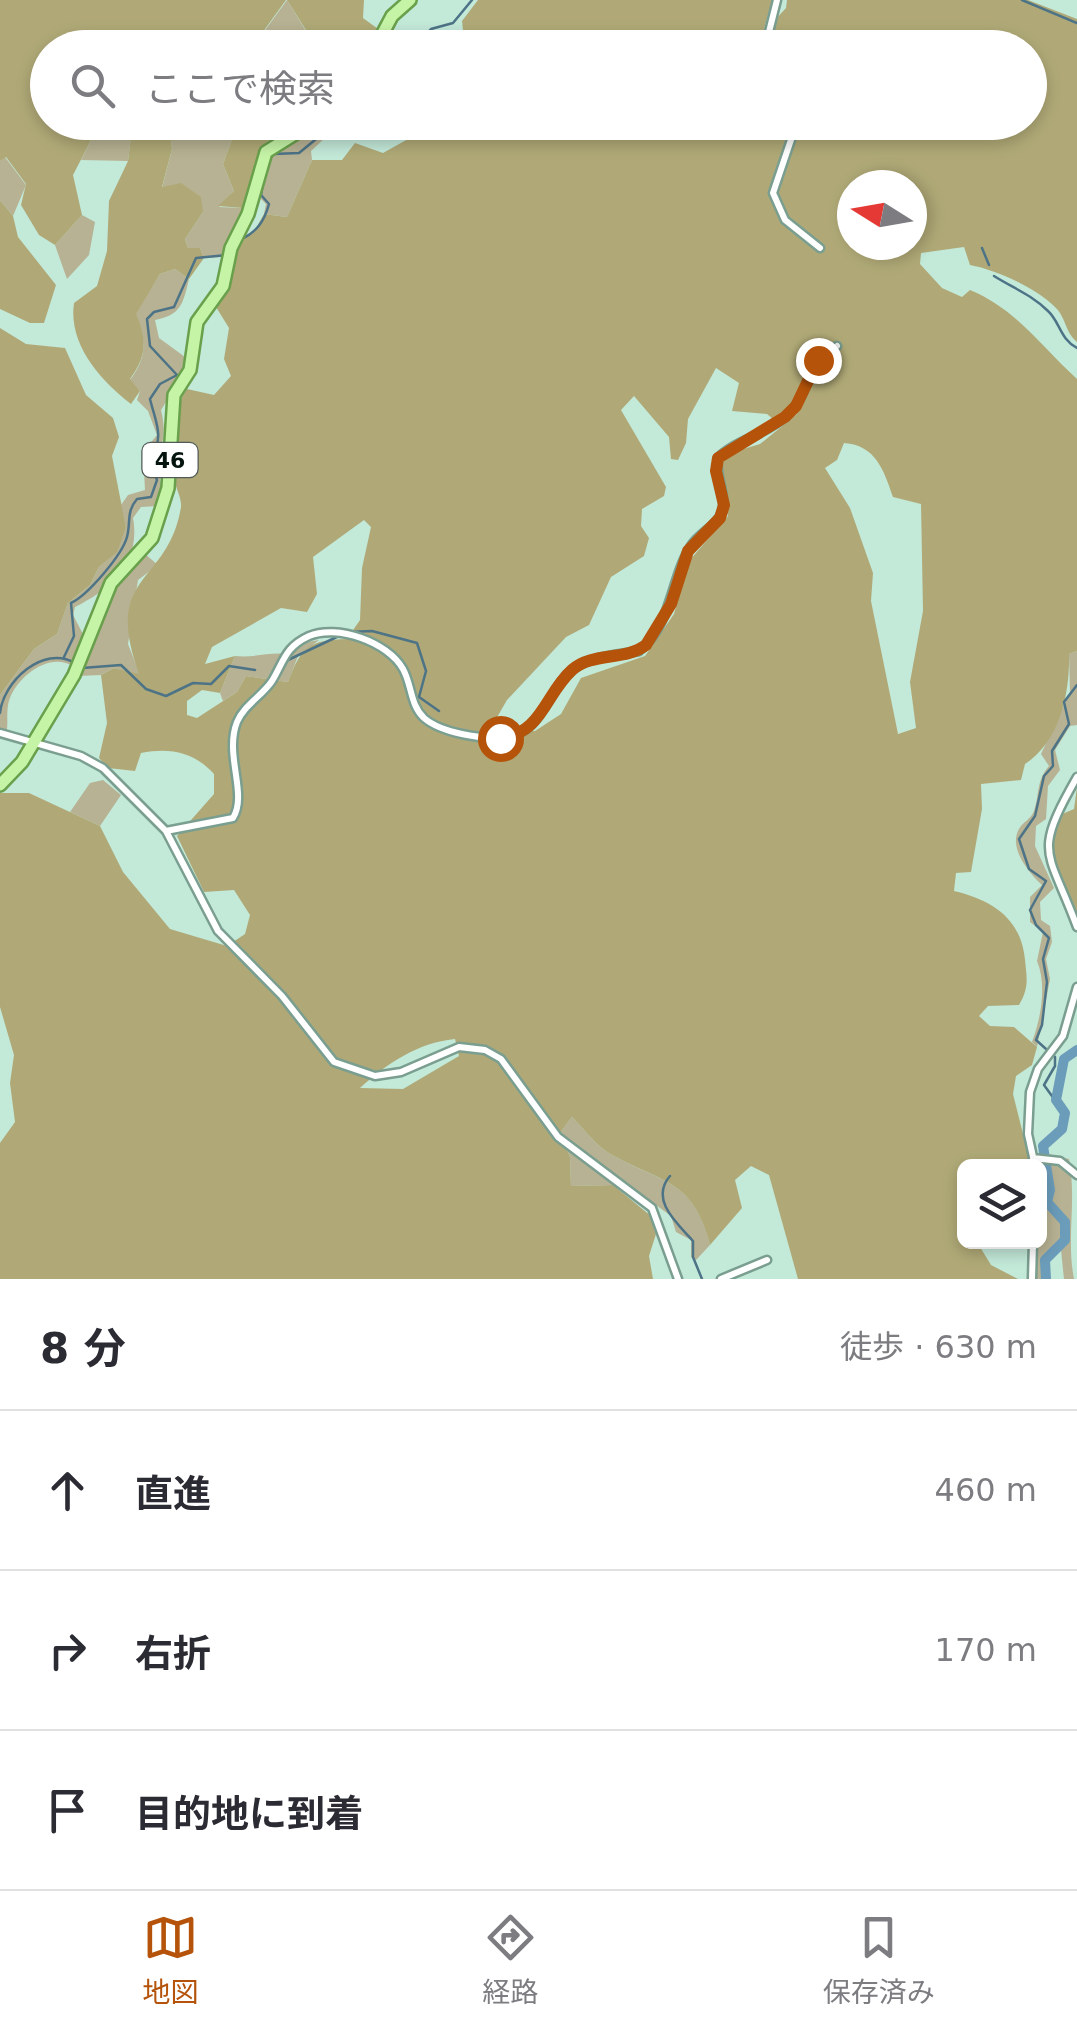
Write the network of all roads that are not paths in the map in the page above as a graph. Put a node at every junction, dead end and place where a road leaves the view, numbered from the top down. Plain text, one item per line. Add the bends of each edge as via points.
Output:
1 (410, 0) edge
2 (778, 0) edge
3 (385, 30) edge
4 (770, 30) edge
5 (285, 140) edge
6 (791, 140) edge
7 (820, 248) dead end
8 (837, 346) dead end
9 (1, 733) edge
10 (34, 744) junction
11 (1077, 777) edge
12 (0, 784) edge
13 (166, 832) junction
14 (1077, 927) edge
15 (1077, 988) edge
16 (1039, 1159) edge
17 (1047, 1160) edge
18 (1077, 1176) edge
19 (1032, 1249) edge
20 (767, 1260) dead end
21 (678, 1279) edge
22 (721, 1279) edge
23 (1032, 1279) edge

1 - 3 main road
2 - 4 street
5 - 10 main road, 46 via 266,152 223,286 196,322 190,370 174,395 168,488 155,530 112,583 74,676
6 - 7 street via 774,193 785,220
8 - 13 street via 811,368 785,417 718,458 720,518 694,542 671,604 639,651 576,666 536,721 500,738 438,726 414,704 395,658 334,630 315,634 283,654 271,683 236,724 231,756 240,800 233,818
9 - 10 street
10 - 12 main road
10 - 13 street via 104,768
11 - 14 street via 1052,821 1046,847
13 - 21 street via 218,931 334,1062 375,1076 459,1047 492,1053 510,1067 558,1137 652,1208
15 - 16 street via 1063,1036 1030,1092 1028,1134
17 - 18 street via 1060,1161
19 - 23 street
20 - 22 street

